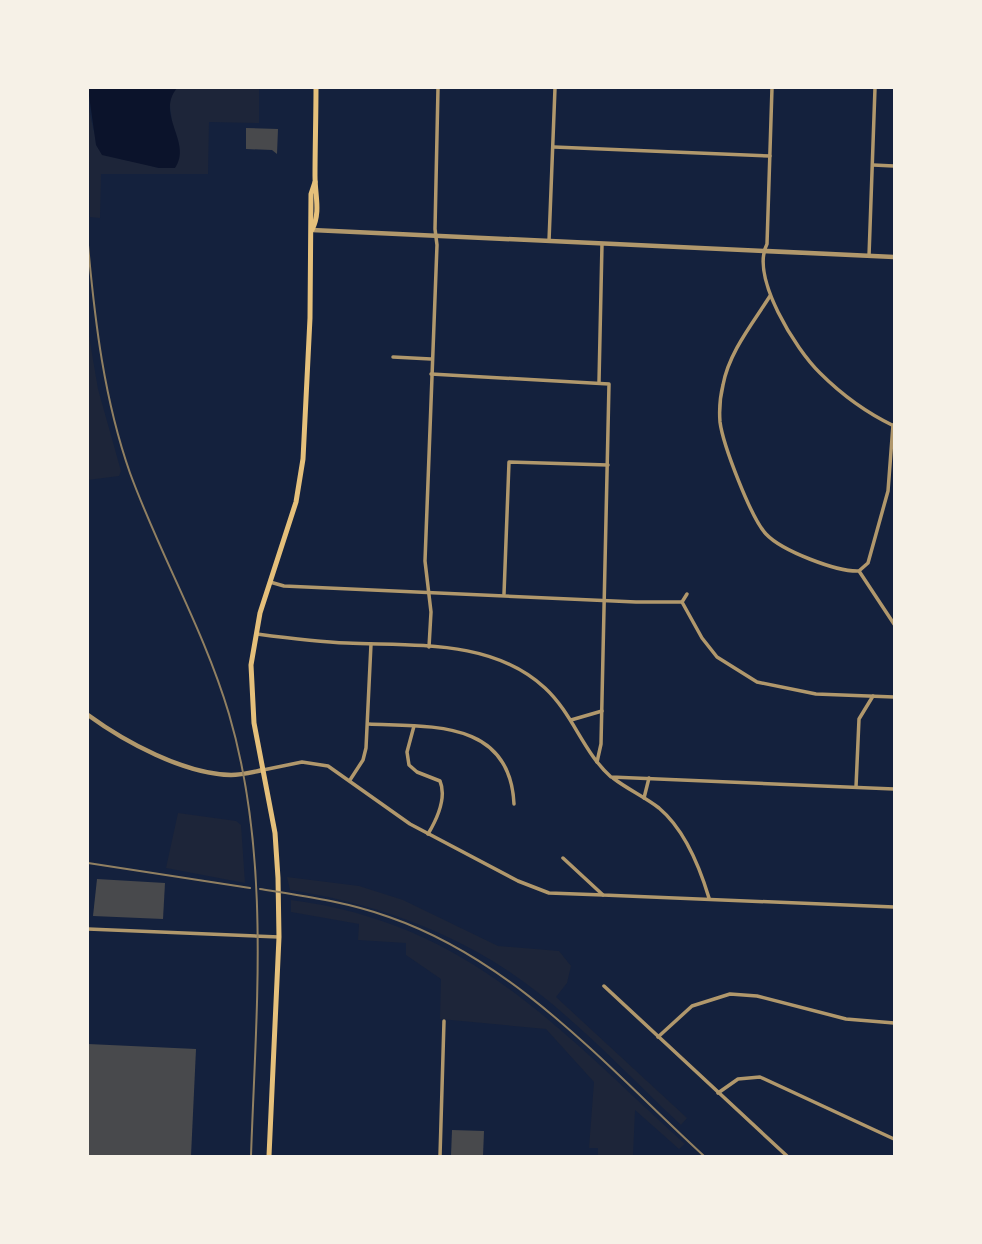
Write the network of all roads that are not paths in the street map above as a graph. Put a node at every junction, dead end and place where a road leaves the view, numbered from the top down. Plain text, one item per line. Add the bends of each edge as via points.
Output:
1 (316, 88) edge
2 (438, 88) edge
3 (555, 88) edge
4 (772, 88) edge
5 (876, 88) edge
6 (554, 147) junction
7 (770, 156) junction
8 (873, 165) junction
9 (894, 166) edge
10 (312, 230) junction
11 (436, 236) junction
12 (549, 241) junction
13 (602, 244) junction
14 (764, 251) junction
15 (869, 256) junction
16 (894, 257) edge
17 (770, 296) junction
18 (393, 358) dead end
19 (431, 359) junction
20 (431, 374) junction
21 (599, 382) junction
22 (894, 426) edge
23 (608, 465) junction
24 (859, 571) junction
25 (270, 582) junction
26 (428, 592) junction
27 (687, 594) dead end
28 (504, 595) junction
29 (606, 600) junction
30 (682, 602) junction
31 (894, 624) edge
32 (255, 634) junction
33 (371, 644) junction
34 (429, 647) junction
35 (873, 696) junction
36 (894, 697) edge
37 (602, 711) junction
38 (88, 715) edge
39 (571, 720) junction
40 (368, 724) junction
41 (414, 726) junction
42 (597, 763) junction
43 (263, 770) junction
44 (611, 777) junction
45 (649, 778) junction
46 (350, 780) junction
47 (856, 787) junction
48 (894, 789) edge
49 (644, 798) junction
50 (514, 804) dead end
51 (428, 834) junction
52 (563, 858) dead end
53 (603, 895) junction
54 (709, 898) junction
55 (894, 907) edge
56 (88, 929) edge
57 (279, 937) junction
58 (604, 986) dead end
59 (444, 1021) dead end
60 (894, 1023) edge
61 (658, 1037) junction
62 (718, 1093) junction
63 (894, 1139) edge
64 (269, 1157) edge
65 (440, 1157) edge
66 (787, 1157) edge

1 - 10 main road via 317,220
2 - 11 street
3 - 6 street
4 - 7 street
5 - 8 street
6 - 7 street
6 - 12 street
7 - 14 street
8 - 9 street
8 - 15 street
10 - 11 street
10 - 25 main road via 303,458 296,502
11 - 12 street
11 - 19 street
12 - 13 street
13 - 14 street
13 - 21 street
14 - 15 street
14 - 17 street
15 - 16 street
17 - 22 street via 817,371
17 - 24 street via 726,369 720,407 724,440 755,518 767,535 810,558
18 - 19 street
19 - 20 street
20 - 21 street
20 - 26 street
21 - 23 street via 607,382 611,390
22 - 24 street via 888,491 868,563
23 - 28 street via 509,462
23 - 29 street
24 - 31 street
25 - 26 street
25 - 32 main road
26 - 28 street
26 - 34 street
27 - 30 street
28 - 29 street
29 - 30 street
29 - 37 street
30 - 35 street via 702,638 743,676 816,694
32 - 33 street
32 - 43 main road via 251,696
33 - 34 street
33 - 40 street
34 - 39 street via 509,662 544,687
35 - 36 street
35 - 47 street via 859,719
37 - 39 street
37 - 42 street
38 - 43 street via 129,741 201,769 229,775
39 - 42 street
40 - 41 street
40 - 46 street via 363,761
41 - 50 street via 461,731 488,746 511,783
41 - 51 street via 407,751 409,765 440,781 443,788
42 - 44 street
43 - 46 street via 314,763
43 - 57 main road via 275,834
44 - 45 street
44 - 49 street
45 - 47 street
45 - 49 street
46 - 51 street
47 - 48 street
49 - 54 street via 676,829 701,872
51 - 53 street via 531,886 563,895
52 - 53 street
53 - 54 street
54 - 55 street
56 - 57 street
57 - 64 main road
58 - 61 street
59 - 65 street
60 - 61 street via 730,994 692,1006
61 - 62 street
62 - 63 street via 738,1079 760,1077
62 - 66 street

